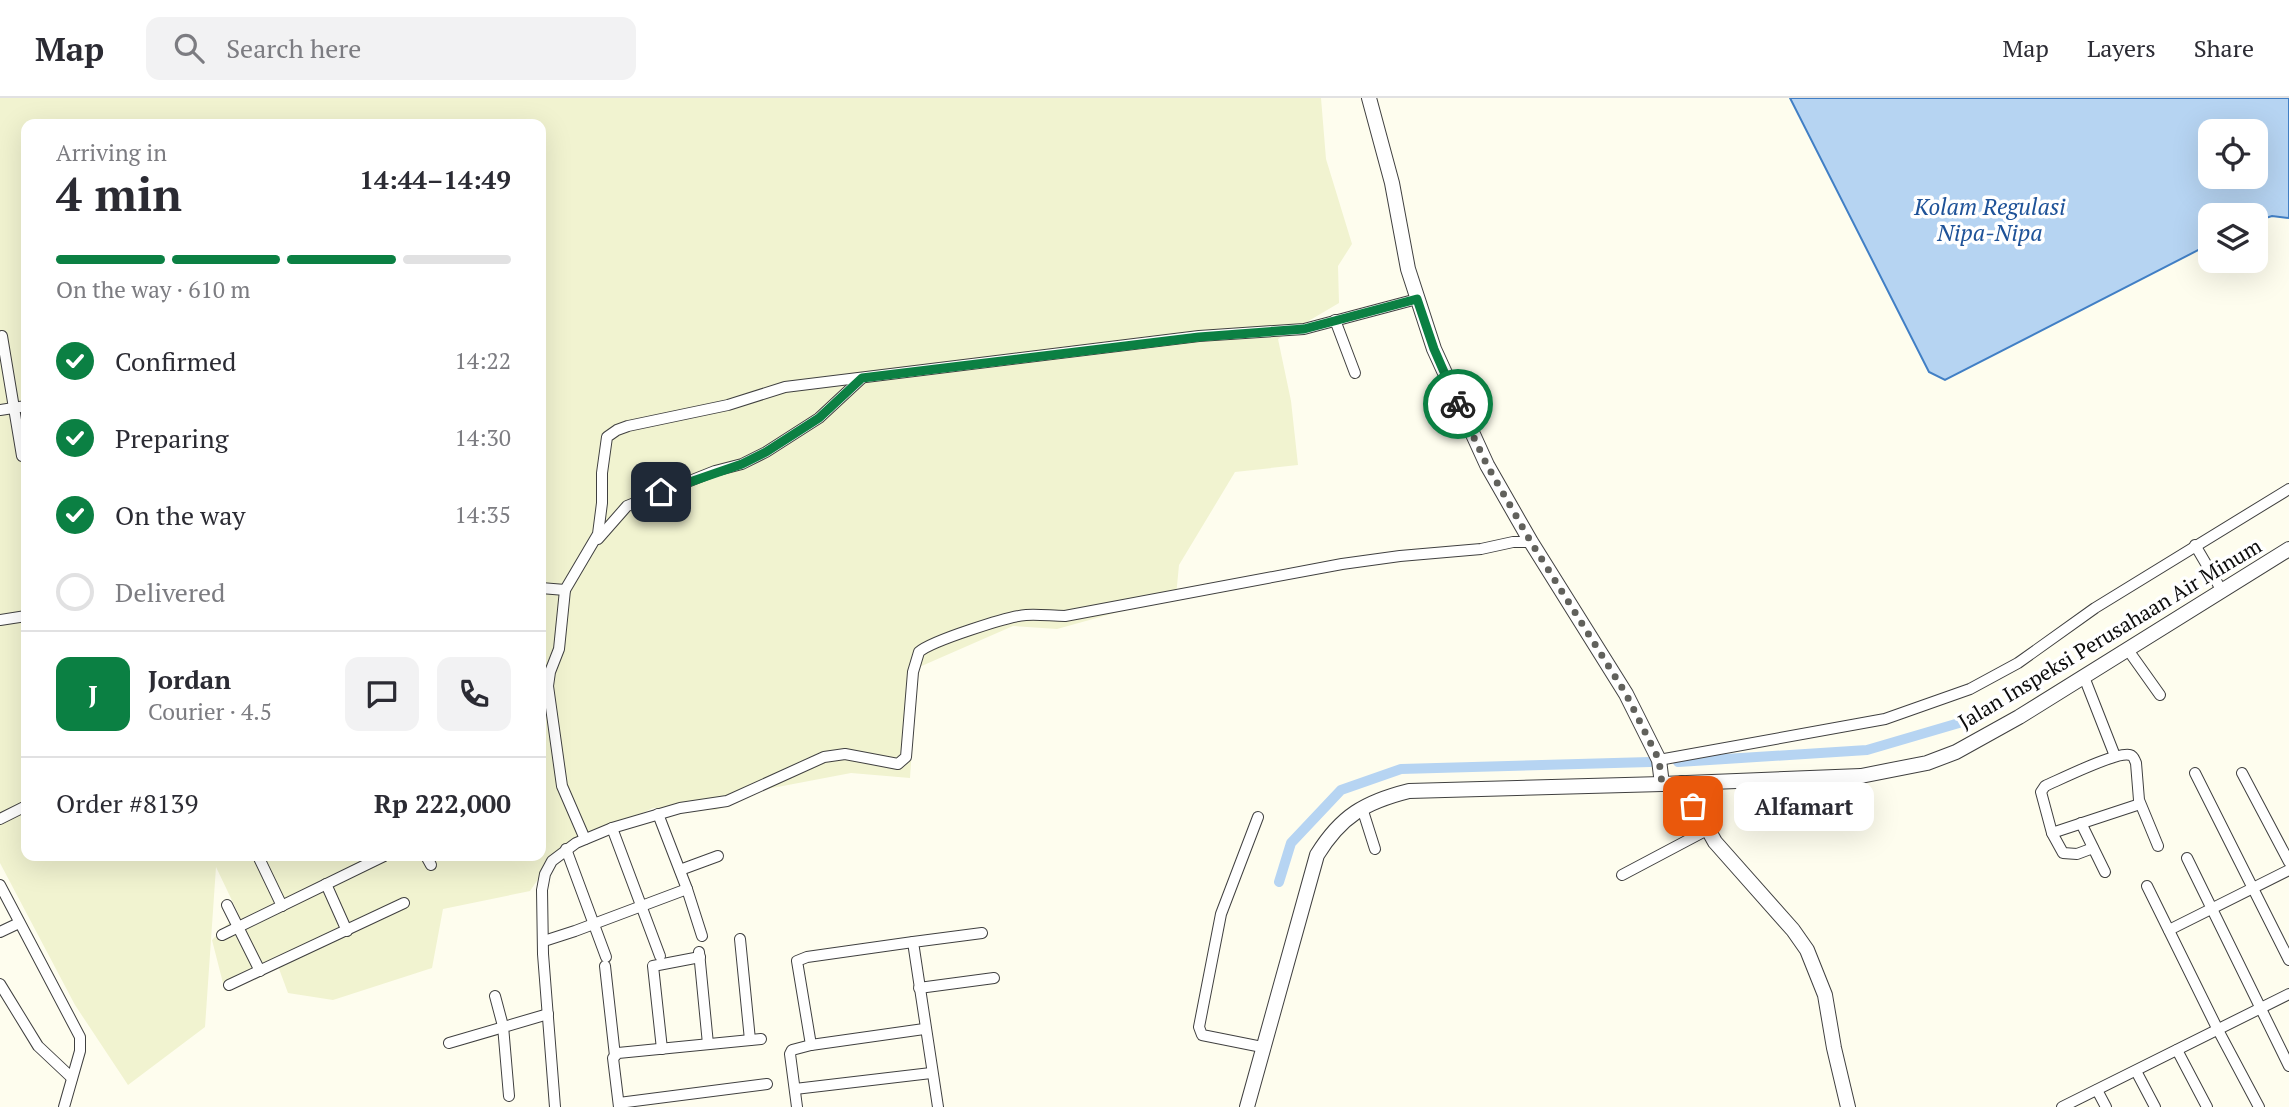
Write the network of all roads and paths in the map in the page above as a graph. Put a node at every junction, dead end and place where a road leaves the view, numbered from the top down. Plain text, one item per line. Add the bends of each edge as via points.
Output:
1 (1369, 98) edge
2 (1417, 299) junction
3 (1335, 320) junction
4 (2, 336) dead end
5 (1355, 373) dead end
6 (862, 378) junction
7 (21, 407) edge
8 (14, 408) junction
9 (0, 410) edge
10 (21, 450) edge
11 (2289, 489) edge
12 (595, 542) junction
13 (1531, 542) junction
14 (2195, 545) junction
15 (2289, 549) edge
16 (546, 589) edge
17 (565, 590) junction
18 (2222, 591) junction
19 (21, 617) edge
20 (0, 620) edge
21 (2128, 650) junction
22 (2084, 677) junction
23 (2160, 695) dead end
24 (2115, 756) junction
25 (1659, 760) junction
26 (2195, 773) dead end
27 (2242, 773) dead end
28 (1682, 783) junction
29 (1662, 784) junction
30 (2140, 804) junction
31 (21, 808) edge
32 (1362, 808) junction
33 (658, 814) junction
34 (1258, 817) dead end
35 (0, 819) edge
36 (2081, 823) junction
37 (612, 828) junction
38 (1707, 830) junction
39 (2052, 833) junction
40 (585, 839) junction
41 (2158, 846) dead end
42 (2093, 848) junction
43 (566, 849) junction
44 (1375, 849) dead end
45 (718, 856) dead end
46 (2187, 858) dead end
47 (260, 861) edge
48 (374, 861) edge
49 (2289, 862) edge
50 (680, 870) junction
51 (2289, 870) edge
52 (2105, 872) dead end
53 (1622, 875) dead end
54 (326, 884) junction
55 (0, 885) edge
56 (2147, 886) dead end
57 (2253, 887) junction
58 (687, 889) junction
59 (404, 903) dead end
60 (227, 905) dead end
61 (282, 906) junction
62 (640, 907) junction
63 (2211, 908) junction
64 (19, 923) junction
65 (594, 924) junction
66 (239, 927) junction
67 (2169, 930) junction
68 (347, 931) junction
69 (0, 932) edge
70 (982, 933) dead end
71 (222, 935) dead end
72 (702, 936) dead end
73 (740, 939) dead end
74 (544, 941) junction
75 (912, 942) junction
76 (660, 956) dead end
77 (2289, 960) edge
78 (260, 971) junction
79 (994, 978) dead end
80 (0, 984) edge
81 (229, 985) dead end
82 (919, 988) junction
83 (2289, 994) edge
84 (495, 996) dead end
85 (2259, 1008) junction
86 (548, 1014) junction
87 (503, 1026) junction
88 (924, 1029) junction
89 (2218, 1030) junction
90 (449, 1043) dead end
91 (708, 1044) junction
92 (811, 1045) junction
93 (1262, 1047) junction
94 (662, 1049) junction
95 (2177, 1050) junction
96 (615, 1056) junction
97 (2289, 1066) edge
98 (2136, 1071) junction
99 (931, 1073) junction
100 (72, 1078) junction
101 (767, 1084) dead end
102 (795, 1089) junction
103 (2097, 1090) junction
104 (509, 1096) dead end
105 (619, 1105) edge
106 (64, 1107) edge
107 (555, 1107) edge
108 (797, 1107) edge
109 (938, 1107) edge
110 (1247, 1107) edge
111 (1848, 1107) edge
112 (2062, 1107) edge
113 (2106, 1107) edge
114 (2155, 1107) edge
115 (2207, 1107) edge
116 (2259, 1107) edge

1 - 2 street
2 - 3 street
2 - 13 street via 1434,349 1487,465
3 - 5 street
3 - 6 street via 1304,329 1199,337
4 - 8 street
6 - 12 street via 819,418 766,452 627,506
6 - 12 street via 785,387 729,405 617,430 607,437
7 - 8 street
8 - 9 street
8 - 10 street
11 - 14 street
12 - 17 street
13 - 25 street via 1620,683
13 - 33 street via 1342,564 1085,613 1024,615 996,623 919,652 903,761 892,764 845,754 824,757 727,801
14 - 18 street
14 - 25 street via 2018,663 1969,689 1885,719
15 - 18 street, Jalan Inspeksi Perusahaan Air Minum
16 - 17 street
17 - 40 street via 549,696 562,786
18 - 21 street, Jalan Inspeksi Perusahaan Air Minum
19 - 20 street
21 - 22 street, Jalan Inspeksi Perusahaan Air Minum
21 - 23 street
22 - 24 street
22 - 28 street, Jalan Inspeksi Perusahaan Air Minum via 1987,736 1927,763 1861,776
24 - 30 street via 2134,757
24 - 39 street via 2042,789
25 - 29 street
26 - 57 street
27 - 49 street
28 - 29 street, Jalan Inspeksi Perusahaan Air Minum
28 - 38 street
29 - 32 street, Jalan Inspeksi Perusahaan Air Minum via 1409,791
30 - 36 street
30 - 41 street
31 - 35 street
32 - 44 street
32 - 93 street, Jalan Inspeksi Perusahaan Air Minum via 1330,833 1317,855
33 - 37 street
33 - 50 street
34 - 93 street via 1221,914 1199,1027 1202,1035
36 - 39 street
36 - 42 street
37 - 40 street
37 - 62 street
38 - 53 street
38 - 111 street via 1807,950 1825,995
39 - 42 street via 2063,853
40 - 43 street
42 - 52 street
43 - 65 street
43 - 74 street via 545,874
45 - 50 street
46 - 63 street
47 - 61 street
48 - 54 street
50 - 58 street
51 - 57 street
54 - 61 street
54 - 68 street
55 - 64 street
56 - 67 street
57 - 63 street
57 - 77 street
58 - 62 street
58 - 72 street
59 - 68 street
60 - 66 street
61 - 66 street
62 - 65 street
62 - 76 street
63 - 67 street
63 - 85 street
64 - 69 street
64 - 100 street via 80,1037
65 - 74 street
65 - 96 street via 606,962
66 - 71 street
66 - 78 street
67 - 89 street
68 - 78 street
70 - 75 street
73 - 91 street via 755,1039
74 - 86 street
75 - 82 street
75 - 92 street via 797,961
78 - 81 street
79 - 82 street
80 - 100 street via 38,1046
82 - 88 street
83 - 85 street
84 - 87 street
85 - 89 street
85 - 97 street
86 - 87 street
86 - 107 street
87 - 90 street
87 - 104 street
88 - 92 street
88 - 99 street
89 - 95 street
89 - 116 street
91 - 94 street
91 - 94 street via 700,954 653,966
92 - 102 street via 790,1054
93 - 110 street, Jalan Inspeksi Perusahaan Air Minum
94 - 96 street
95 - 98 street
95 - 115 street
96 - 105 street
98 - 103 street
98 - 114 street
99 - 102 street
99 - 109 street
100 - 106 street
101 - 105 street
102 - 108 street
103 - 112 street
103 - 113 street

